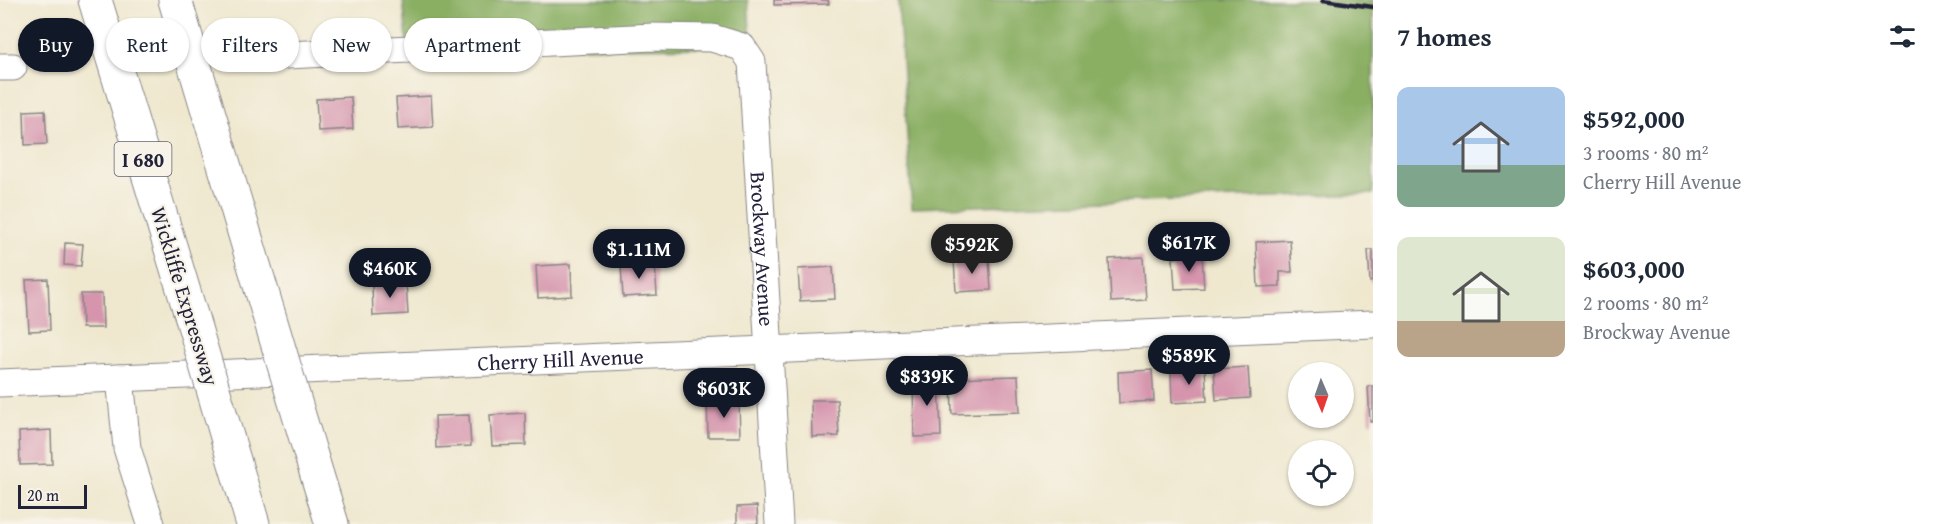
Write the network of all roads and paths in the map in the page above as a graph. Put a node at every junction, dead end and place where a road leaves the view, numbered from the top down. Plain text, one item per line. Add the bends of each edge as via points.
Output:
1 (95, 0) edge
2 (175, 0) edge
3 (299, 54) edge
4 (1373, 324) edge
5 (769, 350) junction
6 (120, 378) junction
7 (0, 383) edge
8 (151, 524) edge
9 (253, 524) edge
10 (332, 524) edge
11 (779, 524) edge

1 - 9 highway, Wickliffe Expressway / I 680, bridge
2 - 10 highway, bridge
3 - 5 street, Brockway Avenue via 653,37 712,38 742,47 752,62
4 - 5 street, Cherry Hill Avenue
5 - 6 street, Cherry Hill Avenue
5 - 11 street, Brockway Avenue
6 - 7 street, Cherry Hill Avenue
6 - 8 street via 127,448

